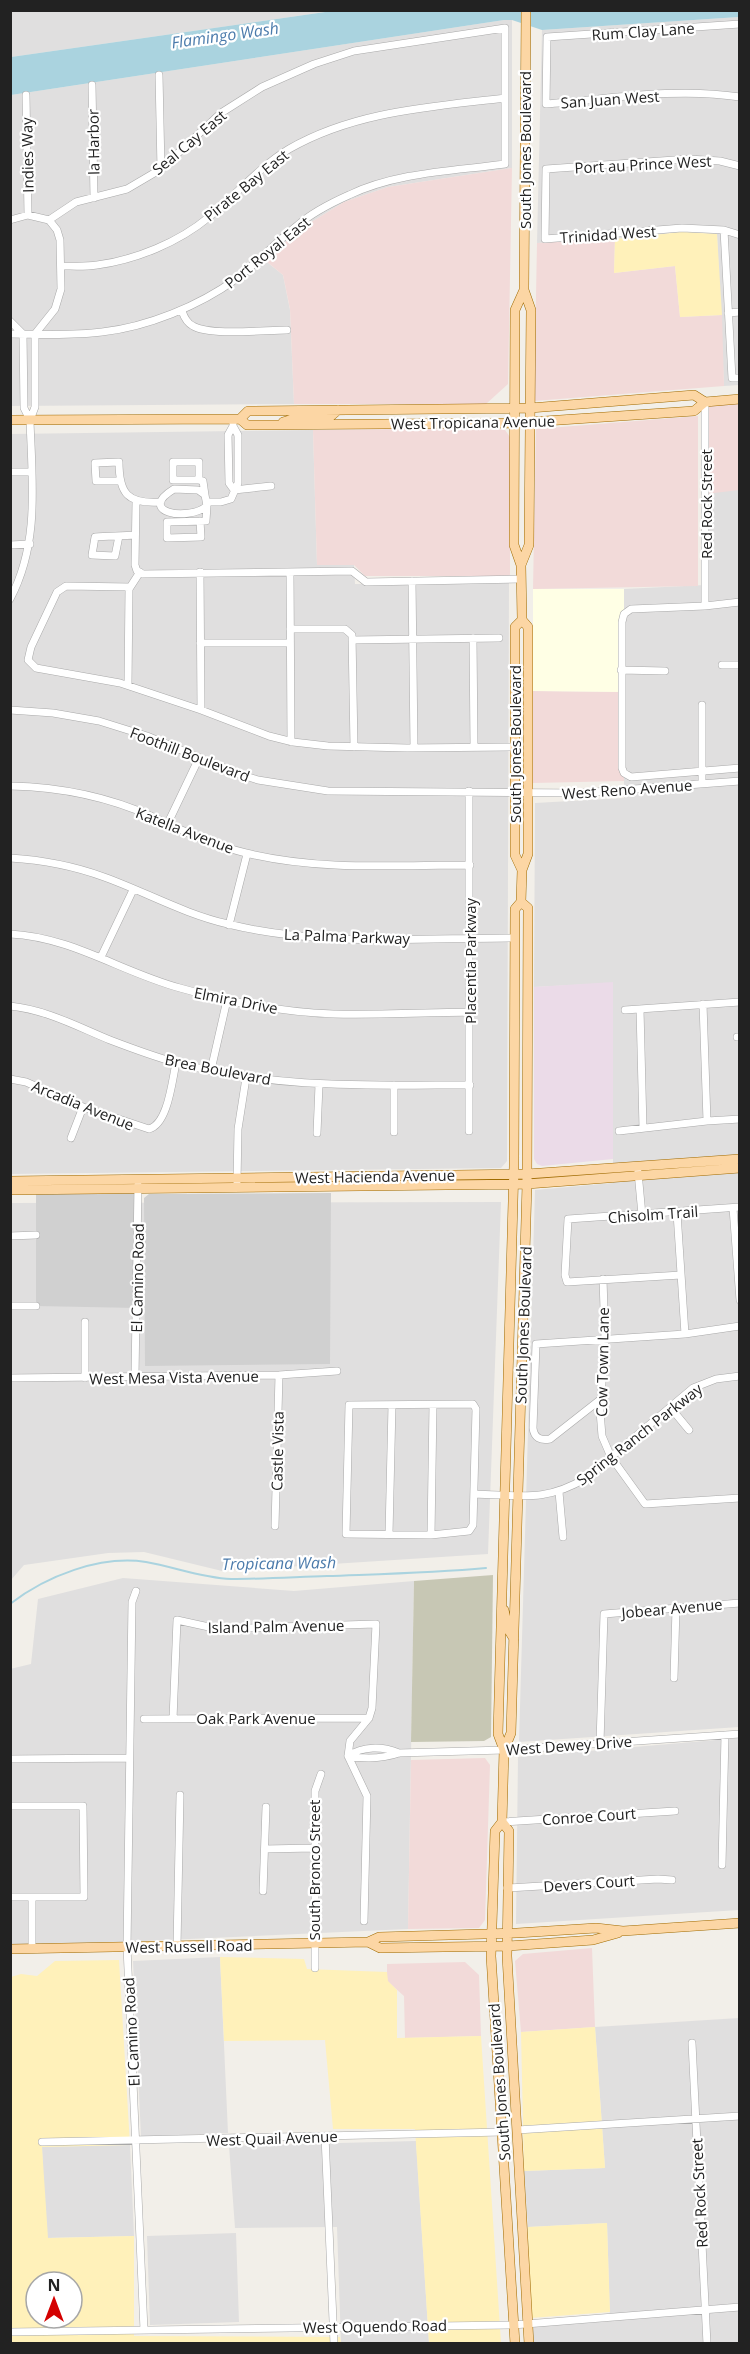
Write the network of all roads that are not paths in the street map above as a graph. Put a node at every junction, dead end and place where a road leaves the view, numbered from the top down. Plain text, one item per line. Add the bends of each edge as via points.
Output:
1 (526, 10) edge
2 (740, 24) edge
3 (547, 37) joint
4 (159, 75) dead end
5 (92, 86) dead end
6 (26, 95) dead end
7 (740, 97) edge
8 (505, 98) junction
9 (740, 166) edge
10 (161, 169) junction
11 (546, 169) joint
12 (94, 198) junction
13 (28, 215) junction
14 (10, 220) edge
15 (49, 220) junction
16 (724, 230) junction
17 (739, 233) edge
18 (61, 266) junction
19 (524, 290) junction
20 (182, 311) junction
21 (740, 312) edge
22 (728, 313) junction
23 (10, 321) edge
24 (286, 330) dead end
25 (10, 334) edge
26 (29, 334) junction
27 (740, 378) edge
28 (740, 399) edge
29 (705, 402) junction
30 (515, 408) junction
31 (530, 408) junction
32 (338, 410) junction
33 (10, 420) edge
34 (30, 420) junction
35 (235, 421) junction
36 (530, 422) junction
37 (515, 423) junction
38 (279, 425) junction
39 (10, 472) edge
40 (32, 472) junction
41 (199, 480) junction
42 (119, 481) dead end
43 (271, 486) dead end
44 (234, 490) junction
45 (206, 501) junction
46 (136, 502) junction
47 (160, 502) junction
48 (200, 521) junction
49 (135, 535) junction
50 (120, 536) junction
51 (10, 544) edge
52 (30, 544) junction
53 (521, 565) junction
54 (140, 572) junction
55 (200, 572) junction
56 (290, 572) junction
57 (521, 579) junction
58 (412, 581) junction
59 (130, 587) junction
60 (10, 599) edge
61 (740, 602) edge
62 (705, 606) junction
63 (522, 620) junction
64 (290, 629) junction
65 (473, 638) junction
66 (499, 638) dead end
67 (412, 639) junction
68 (352, 640) junction
69 (200, 643) junction
70 (290, 643) junction
71 (722, 665) dead end
72 (740, 665) edge
73 (621, 670) junction
74 (665, 671) dead end
75 (128, 685) junction
76 (702, 705) dead end
77 (10, 710) edge
78 (201, 710) junction
79 (291, 742) junction
80 (354, 747) junction
81 (474, 747) junction
82 (515, 747) junction
83 (414, 748) junction
84 (200, 758) junction
85 (740, 768) edge
86 (702, 770) junction
87 (740, 781) edge
88 (702, 784) junction
89 (10, 786) edge
90 (469, 791) junction
91 (515, 791) junction
92 (528, 793) junction
93 (167, 825) junction
94 (247, 854) junction
95 (10, 858) edge
96 (470, 864) junction
97 (522, 870) junction
98 (133, 890) junction
99 (521, 902) junction
100 (229, 925) junction
101 (10, 934) edge
102 (469, 938) junction
103 (515, 938) junction
104 (101, 957) junction
105 (227, 1000) junction
106 (515, 1002) junction
107 (528, 1002) junction
108 (740, 1002) edge
109 (703, 1004) junction
110 (10, 1006) edge
111 (640, 1009) junction
112 (625, 1010) dead end
113 (470, 1012) junction
114 (176, 1063) junction
115 (211, 1070) junction
116 (246, 1078) junction
117 (10, 1079) edge
118 (319, 1084) junction
119 (394, 1085) junction
120 (470, 1085) junction
121 (83, 1107) junction
122 (740, 1119) edge
123 (707, 1120) junction
124 (643, 1128) junction
125 (469, 1131) dead end
126 (619, 1131) dead end
127 (394, 1132) dead end
128 (317, 1133) dead end
129 (71, 1138) dead end
130 (740, 1159) edge
131 (740, 1168) edge
132 (638, 1171) junction
133 (514, 1173) junction
134 (528, 1179) junction
135 (420, 1180) junction
136 (10, 1181) edge
137 (237, 1183) junction
138 (138, 1184) junction
139 (514, 1184) junction
140 (46, 1185) junction
141 (10, 1190) edge
142 (736, 1208) edge
143 (677, 1212) junction
144 (642, 1215) junction
145 (36, 1235) dead end
146 (10, 1236) edge
147 (681, 1275) junction
148 (603, 1279) junction
149 (740, 1300) edge
150 (10, 1306) edge
151 (36, 1306) dead end
152 (86, 1322) dead end
153 (740, 1326) edge
154 (685, 1334) junction
155 (605, 1340) junction
156 (337, 1371) dead end
157 (279, 1375) junction
158 (740, 1376) edge
159 (135, 1377) junction
160 (10, 1378) edge
161 (85, 1378) junction
162 (601, 1399) junction
163 (392, 1405) junction
164 (434, 1405) junction
165 (670, 1407) junction
166 (689, 1430) dead end
167 (611, 1457) junction
168 (559, 1492) junction
169 (474, 1494) junction
170 (504, 1497) junction
171 (518, 1497) junction
172 (740, 1498) edge
173 (275, 1526) dead end
174 (389, 1534) junction
175 (431, 1534) junction
176 (563, 1537) dead end
177 (136, 1592) dead end
178 (502, 1602) junction
179 (740, 1603) edge
180 (676, 1608) junction
181 (514, 1639) junction
182 (674, 1678) dead end
183 (369, 1718) junction
184 (144, 1719) dead end
185 (173, 1719) junction
186 (740, 1734) edge
187 (725, 1735) junction
188 (600, 1743) junction
189 (504, 1749) junction
190 (348, 1756) junction
191 (129, 1758) junction
192 (10, 1759) edge
193 (321, 1774) dead end
194 (180, 1795) dead end
195 (10, 1806) edge
196 (266, 1807) dead end
197 (675, 1811) dead end
198 (502, 1822) junction
199 (314, 1848) junction
200 (264, 1849) junction
201 (722, 1866) dead end
202 (672, 1880) dead end
203 (507, 1888) junction
204 (264, 1891) dead end
205 (10, 1897) edge
206 (32, 1897) junction
207 (364, 1922) dead end
208 (740, 1923) edge
209 (623, 1931) junction
210 (491, 1934) junction
211 (507, 1934) junction
212 (368, 1942) junction
213 (314, 1943) junction
214 (177, 1946) junction
215 (507, 1946) junction
216 (127, 1947) junction
217 (490, 1947) junction
218 (10, 1949) edge
219 (32, 1949) junction
220 (315, 1968) dead end
221 (692, 2043) dead end
222 (740, 2116) edge
223 (696, 2118) junction
224 (517, 2130) junction
225 (502, 2132) junction
226 (326, 2136) junction
227 (136, 2139) junction
228 (42, 2142) dead end
229 (740, 2307) edge
230 (705, 2309) junction
231 (527, 2323) junction
232 (513, 2325) junction
233 (333, 2326) junction
234 (144, 2330) junction
235 (10, 2332) edge
236 (334, 2343) edge
237 (514, 2343) edge
238 (528, 2343) edge
239 (707, 2343) edge

1 - 19 main road, South Jones Boulevard
2 - 3 street, Rum Clay Lane
3 - 7 street, San Juan West via 546,104 682,94
4 - 10 street
5 - 12 street, la Harbor
6 - 13 street, Indies Way
8 - 10 street, Seal Cay East via 505,28 354,51 262,87 221,113
8 - 18 street, Pirate Bay East via 398,111 353,121 289,149 183,235 127,258 96,265
8 - 20 street, Port Royal East via 505,164 418,175 351,194 298,225 236,279
9 - 11 street, Port au Prince West via 689,159
10 - 12 street, Seal Cay East via 127,189
11 - 16 street, Trinidad West via 545,239 682,228
12 - 15 street, Seal Cay East via 76,202
13 - 14 street
13 - 15 street
15 - 18 street via 60,240
16 - 17 street, Trinidad West
16 - 22 street
18 - 26 street via 61,289 55,309
19 - 30 main road, South Jones Boulevard via 515,310
19 - 31 main road, South Jones Boulevard via 531,310
20 - 24 street via 193,326 207,331
20 - 26 street, Port Royal East via 104,332
21 - 22 street
22 - 27 street via 732,378
23 - 26 street
25 - 26 street, Port Royal East
26 - 34 street via 35,407
26 - 34 street via 24,408
28 - 29 main road, West Tropicana Avenue
29 - 31 main road, West Tropicana Avenue via 693,395
29 - 36 main road, West Tropicana Avenue via 694,411
29 - 62 street, Red Rock Street
30 - 31 main road, West Tropicana Avenue
30 - 32 main road, West Tropicana Avenue
30 - 37 main road, South Jones Boulevard
31 - 36 main road, South Jones Boulevard
32 - 35 main road, West Tropicana Avenue via 248,411
32 - 38 main road via 331,416 296,418
33 - 34 main road, West Tropicana Avenue
34 - 35 main road, West Tropicana Avenue
34 - 40 street
35 - 38 main road, West Tropicana Avenue
35 - 44 street via 238,483
36 - 37 main road, West Tropicana Avenue
36 - 53 main road, South Jones Boulevard via 529,545
37 - 38 main road, West Tropicana Avenue
37 - 53 main road, South Jones Boulevard via 514,545
39 - 40 street
40 - 52 street
41 - 41 street via 173,480 173,462 199,462
41 - 45 street via 203,481
42 - 46 street
43 - 44 street
44 - 45 street via 231,498 221,502
45 - 47 street via 198,490 174,489
45 - 47 street via 201,510 170,514
45 - 48 street via 206,521
46 - 47 street
46 - 49 street
48 - 48 street via 167,522 167,538 201,537
49 - 50 street
49 - 54 street via 135,565
50 - 50 street via 95,537 92,555 115,556
51 - 52 street
52 - 60 street
53 - 57 main road, South Jones Boulevard
54 - 55 street
54 - 59 street
55 - 56 street
55 - 69 street
56 - 58 street via 352,571 366,582
56 - 64 street
57 - 58 street
57 - 63 main road, South Jones Boulevard
58 - 67 street
59 - 75 street
59 - 75 street via 66,586 57,592 28,660 36,668
61 - 62 street
62 - 73 street via 631,609 624,614
63 - 82 main road, South Jones Boulevard via 515,627
63 - 92 main road, South Jones Boulevard via 528,627
64 - 68 street via 345,629
64 - 70 street
65 - 66 street
65 - 67 street
65 - 81 street
67 - 68 street
67 - 83 street
68 - 80 street
69 - 70 street
69 - 78 street
70 - 79 street
71 - 72 street
73 - 74 street
73 - 86 street via 624,774 631,777
75 - 78 street
76 - 86 street
77 - 84 street, Foothill Boulevard via 68,715 115,726
78 - 79 street
79 - 80 street
80 - 83 street
81 - 82 street
81 - 83 street
82 - 91 main road, South Jones Boulevard
84 - 90 street, Foothill Boulevard via 258,780 303,788
84 - 93 street
85 - 86 street
86 - 88 street
87 - 88 street, West Reno Avenue
88 - 92 street, West Reno Avenue
89 - 93 street, Katella Avenue via 69,791 105,800
90 - 91 street, Foothill Boulevard
90 - 96 street, Placentia Parkway
91 - 92 street, West Reno Avenue
91 - 97 main road, South Jones Boulevard via 515,855
92 - 97 main road, South Jones Boulevard via 528,854
93 - 94 street, Katella Avenue
94 - 96 street, Katella Avenue via 331,865
94 - 100 street
95 - 98 street, La Palma Parkway via 74,868
96 - 102 street, Placentia Parkway
97 - 99 main road, South Jones Boulevard
98 - 100 street, La Palma Parkway
98 - 104 street
99 - 103 main road, South Jones Boulevard via 515,909
99 - 107 main road, South Jones Boulevard via 528,908
100 - 102 street, La Palma Parkway via 308,937
101 - 104 street, Elmira Drive via 58,940
102 - 103 street, La Palma Parkway
102 - 113 street, Placentia Parkway
103 - 106 main road, South Jones Boulevard
104 - 105 street, Elmira Drive via 177,987
105 - 113 street, Elmira Drive via 333,1014
105 - 115 street
106 - 107 main road
106 - 133 main road, South Jones Boulevard
107 - 134 main road, South Jones Boulevard
108 - 109 street
109 - 111 street
109 - 123 street
110 - 114 street, Brea Boulevard via 45,1012
111 - 112 street
111 - 124 street
113 - 120 street, Placentia Parkway
114 - 115 street, Brea Boulevard
114 - 121 street, Arcadia Avenue via 163,1118 156,1128 143,1129
115 - 116 street, Brea Boulevard
116 - 118 street, Brea Boulevard
116 - 137 street via 238,1129
117 - 121 street, Arcadia Avenue
118 - 119 street, Brea Boulevard
118 - 128 street
119 - 120 street, Brea Boulevard
119 - 127 street
120 - 125 street, Placentia Parkway
121 - 129 street
122 - 123 street
123 - 124 street
124 - 126 street
130 - 132 main road, West Hacienda Avenue
131 - 132 main road, West Hacienda Avenue
132 - 134 main road, West Hacienda Avenue
132 - 144 street
133 - 134 main road, West Hacienda Avenue
133 - 135 main road, West Hacienda Avenue
133 - 139 main road, South Jones Boulevard
134 - 139 main road, West Hacienda Avenue
134 - 171 main road, South Jones Boulevard
135 - 137 main road, West Hacienda Avenue
135 - 139 main road, West Hacienda Avenue
136 - 140 main road, West Hacienda Avenue
137 - 138 main road, West Hacienda Avenue
138 - 140 main road, West Hacienda Avenue
138 - 159 street, El Camino Road
139 - 170 main road, South Jones Boulevard
140 - 141 main road, West Hacienda Avenue
142 - 143 street, Chisolm Trail
142 - 149 street
143 - 144 street, Chisolm Trail
143 - 147 street
144 - 148 street, Chisolm Trail via 568,1220 567,1282
145 - 146 street
147 - 148 street
147 - 154 street
148 - 155 street, Cow Town Lane
150 - 151 street
152 - 161 street
153 - 154 street
154 - 155 street
155 - 162 street, Cow Town Lane
155 - 162 street via 536,1344 533,1432 541,1440 550,1439
156 - 157 street, West Mesa Vista Avenue
157 - 159 street, West Mesa Vista Avenue
157 - 173 street, Castle Vista
158 - 165 street, Spring Ranch Parkway via 704,1383
159 - 161 street, West Mesa Vista Avenue
160 - 161 street, West Mesa Vista Avenue
162 - 167 street, Cow Town Lane via 602,1436
163 - 164 street
163 - 174 street
163 - 174 street via 349,1405 345,1533
164 - 169 street via 472,1404 476,1408
164 - 175 street
165 - 166 street
165 - 167 street, Spring Ranch Parkway
167 - 168 street, Spring Ranch Parkway via 586,1478
167 - 172 street, Cow Town Lane via 645,1504
168 - 171 street, Spring Ranch Parkway
168 - 176 street
169 - 170 street, Spring Ranch Parkway
169 - 175 street via 473,1525 469,1532
170 - 171 street, Spring Ranch Parkway
170 - 178 main road, South Jones Boulevard
171 - 181 main road, South Jones Boulevard
174 - 175 street
177 - 191 street, El Camino Road via 132,1602
178 - 181 main road
178 - 189 main road, South Jones Boulevard via 498,1734
179 - 180 street, Jobear Avenue
180 - 182 street
180 - 188 street, Jobear Avenue via 604,1614
181 - 189 main road, South Jones Boulevard via 511,1733
183 - 185 street, Oak Park Avenue
183 - 185 street, Island Palm Avenue via 376,1624 218,1629 177,1620
183 - 190 street via 350,1741
184 - 185 street, Oak Park Avenue
186 - 187 street, West Dewey Drive
187 - 188 street, West Dewey Drive
187 - 201 street
188 - 189 street, West Dewey Drive
189 - 190 street, West Dewey Drive via 399,1753 386,1758
189 - 198 main road, South Jones Boulevard
190 - 207 street via 367,1796
191 - 192 street
191 - 216 street, El Camino Road
193 - 199 street, South Bronco Street via 315,1791
194 - 214 street
195 - 206 street via 83,1806 84,1896
196 - 200 street
197 - 198 street, Conroe Court
198 - 203 main road, South Jones Boulevard via 508,1831
198 - 210 main road, South Jones Boulevard via 495,1831
199 - 200 street
199 - 213 street, South Bronco Street
200 - 204 street
202 - 203 street, Devers Court
203 - 211 main road, South Jones Boulevard
205 - 206 street
206 - 219 street
208 - 209 main road, West Russell Road
209 - 211 main road, West Russell Road via 596,1928
209 - 215 main road, West Russell Road via 593,1940
210 - 211 main road, West Russell Road
210 - 212 main road, West Russell Road via 379,1937
210 - 217 main road, South Jones Boulevard
211 - 215 main road, South Jones Boulevard
212 - 213 main road, West Russell Road
212 - 217 main road, West Russell Road via 380,1948
213 - 214 main road, West Russell Road
213 - 220 street, South Bronco Street
214 - 216 main road, West Russell Road
215 - 217 main road, West Russell Road
215 - 224 main road, South Jones Boulevard
216 - 219 main road, West Russell Road
216 - 227 street, El Camino Road
217 - 225 main road, South Jones Boulevard
218 - 219 main road, West Russell Road
221 - 223 street, Red Rock Street
222 - 223 street
223 - 224 street
223 - 230 street, Red Rock Street
224 - 231 main road, South Jones Boulevard
225 - 226 street, West Quail Avenue
225 - 232 main road, South Jones Boulevard
226 - 227 street, West Quail Avenue
226 - 233 street
227 - 228 street, West Quail Avenue
227 - 234 street, El Camino Road
229 - 230 street, West Oquendo Road
230 - 231 street, West Oquendo Road
230 - 239 street, Red Rock Street
231 - 232 street, West Oquendo Road
231 - 238 main road, South Jones Boulevard
232 - 233 street, West Oquendo Road
232 - 237 main road, South Jones Boulevard
233 - 234 street, West Oquendo Road
233 - 236 street
234 - 235 street, West Oquendo Road

